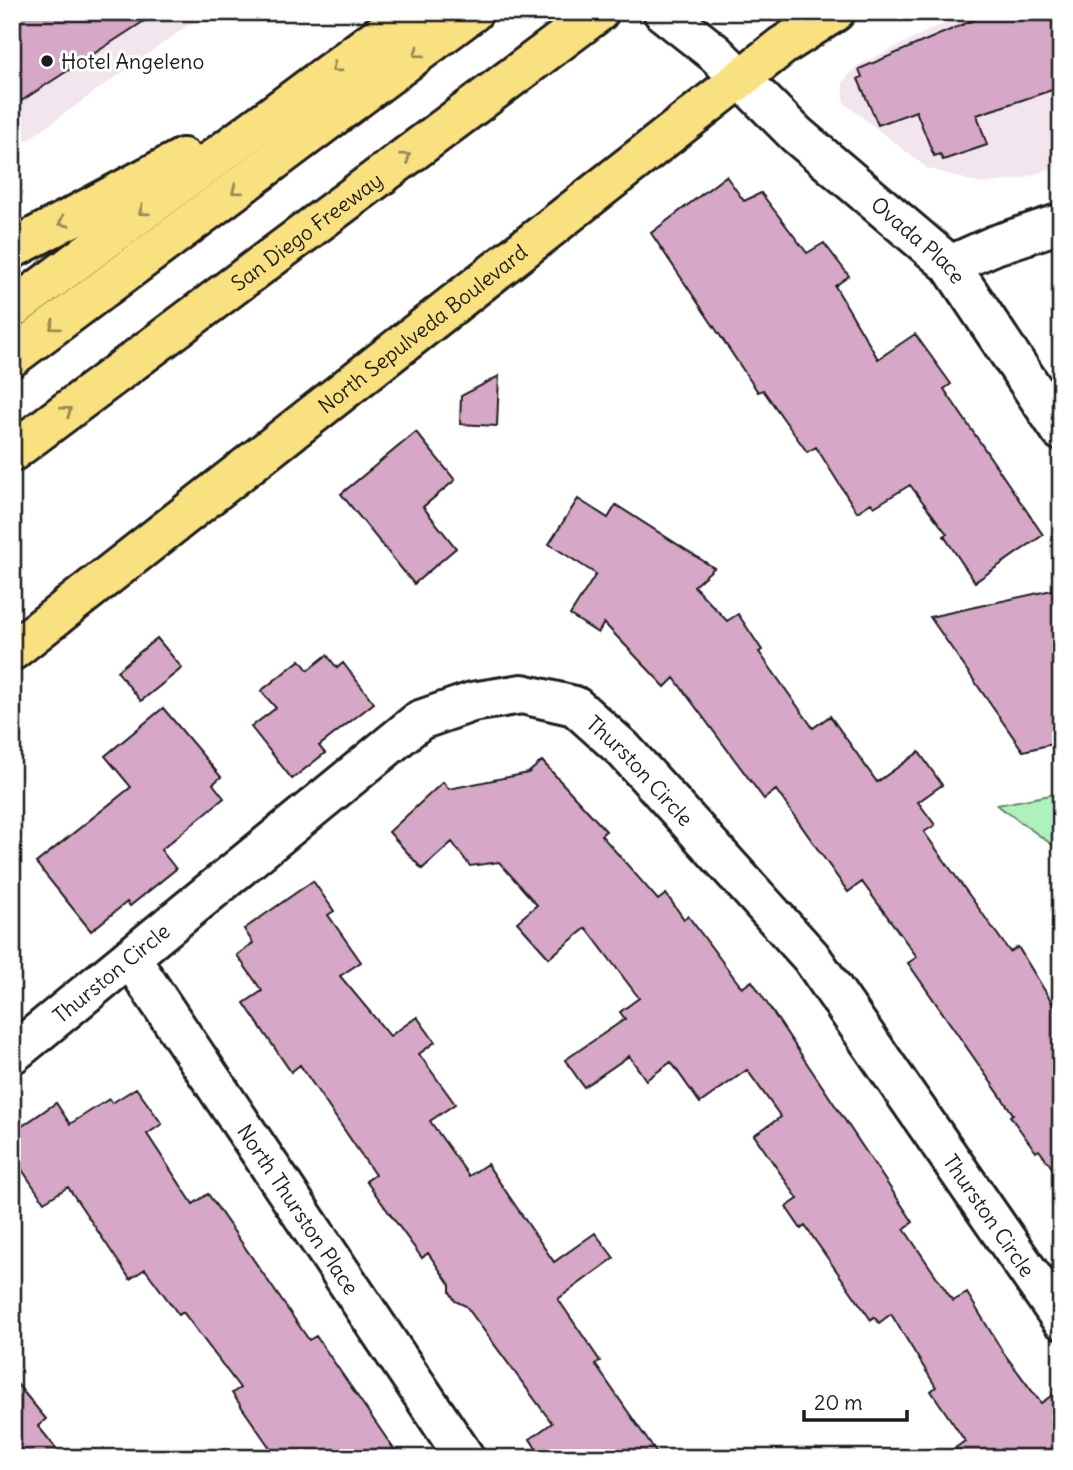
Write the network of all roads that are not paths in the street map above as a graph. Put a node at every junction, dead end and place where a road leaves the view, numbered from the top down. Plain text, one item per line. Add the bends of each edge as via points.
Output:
1 (411, 12) edge
2 (473, 12) edge
3 (663, 12) edge
4 (835, 12) edge
5 (591, 19) edge
6 (742, 78) junction
7 (296, 97) junction
8 (1061, 223) edge
9 (12, 249) edge
10 (950, 265) junction
11 (12, 309) edge
12 (12, 357) edge
13 (1061, 431) edge
14 (12, 452) edge
15 (12, 651) edge
16 (131, 959) junction
17 (12, 1054) edge
18 (1061, 1320) edge
19 (465, 1458) edge

1 -> 7 main road
2 -> 12 main road
3 - 6 street, Ovada Place
4 - 6 main road, North Sepulveda Boulevard
14 -> 5 main road, San Diego Freeway
6 - 10 street, Ovada Place via 797,135
6 - 15 main road, North Sepulveda Boulevard
7 -> 9 main road
7 -> 11 main road
8 - 10 street
10 - 13 street, Ovada Place
16 - 17 street, Thurston Circle
16 - 18 street, Thurston Circle via 420,720 472,702 522,694 575,706 623,749 811,957
16 - 19 street, North Thurston Place

